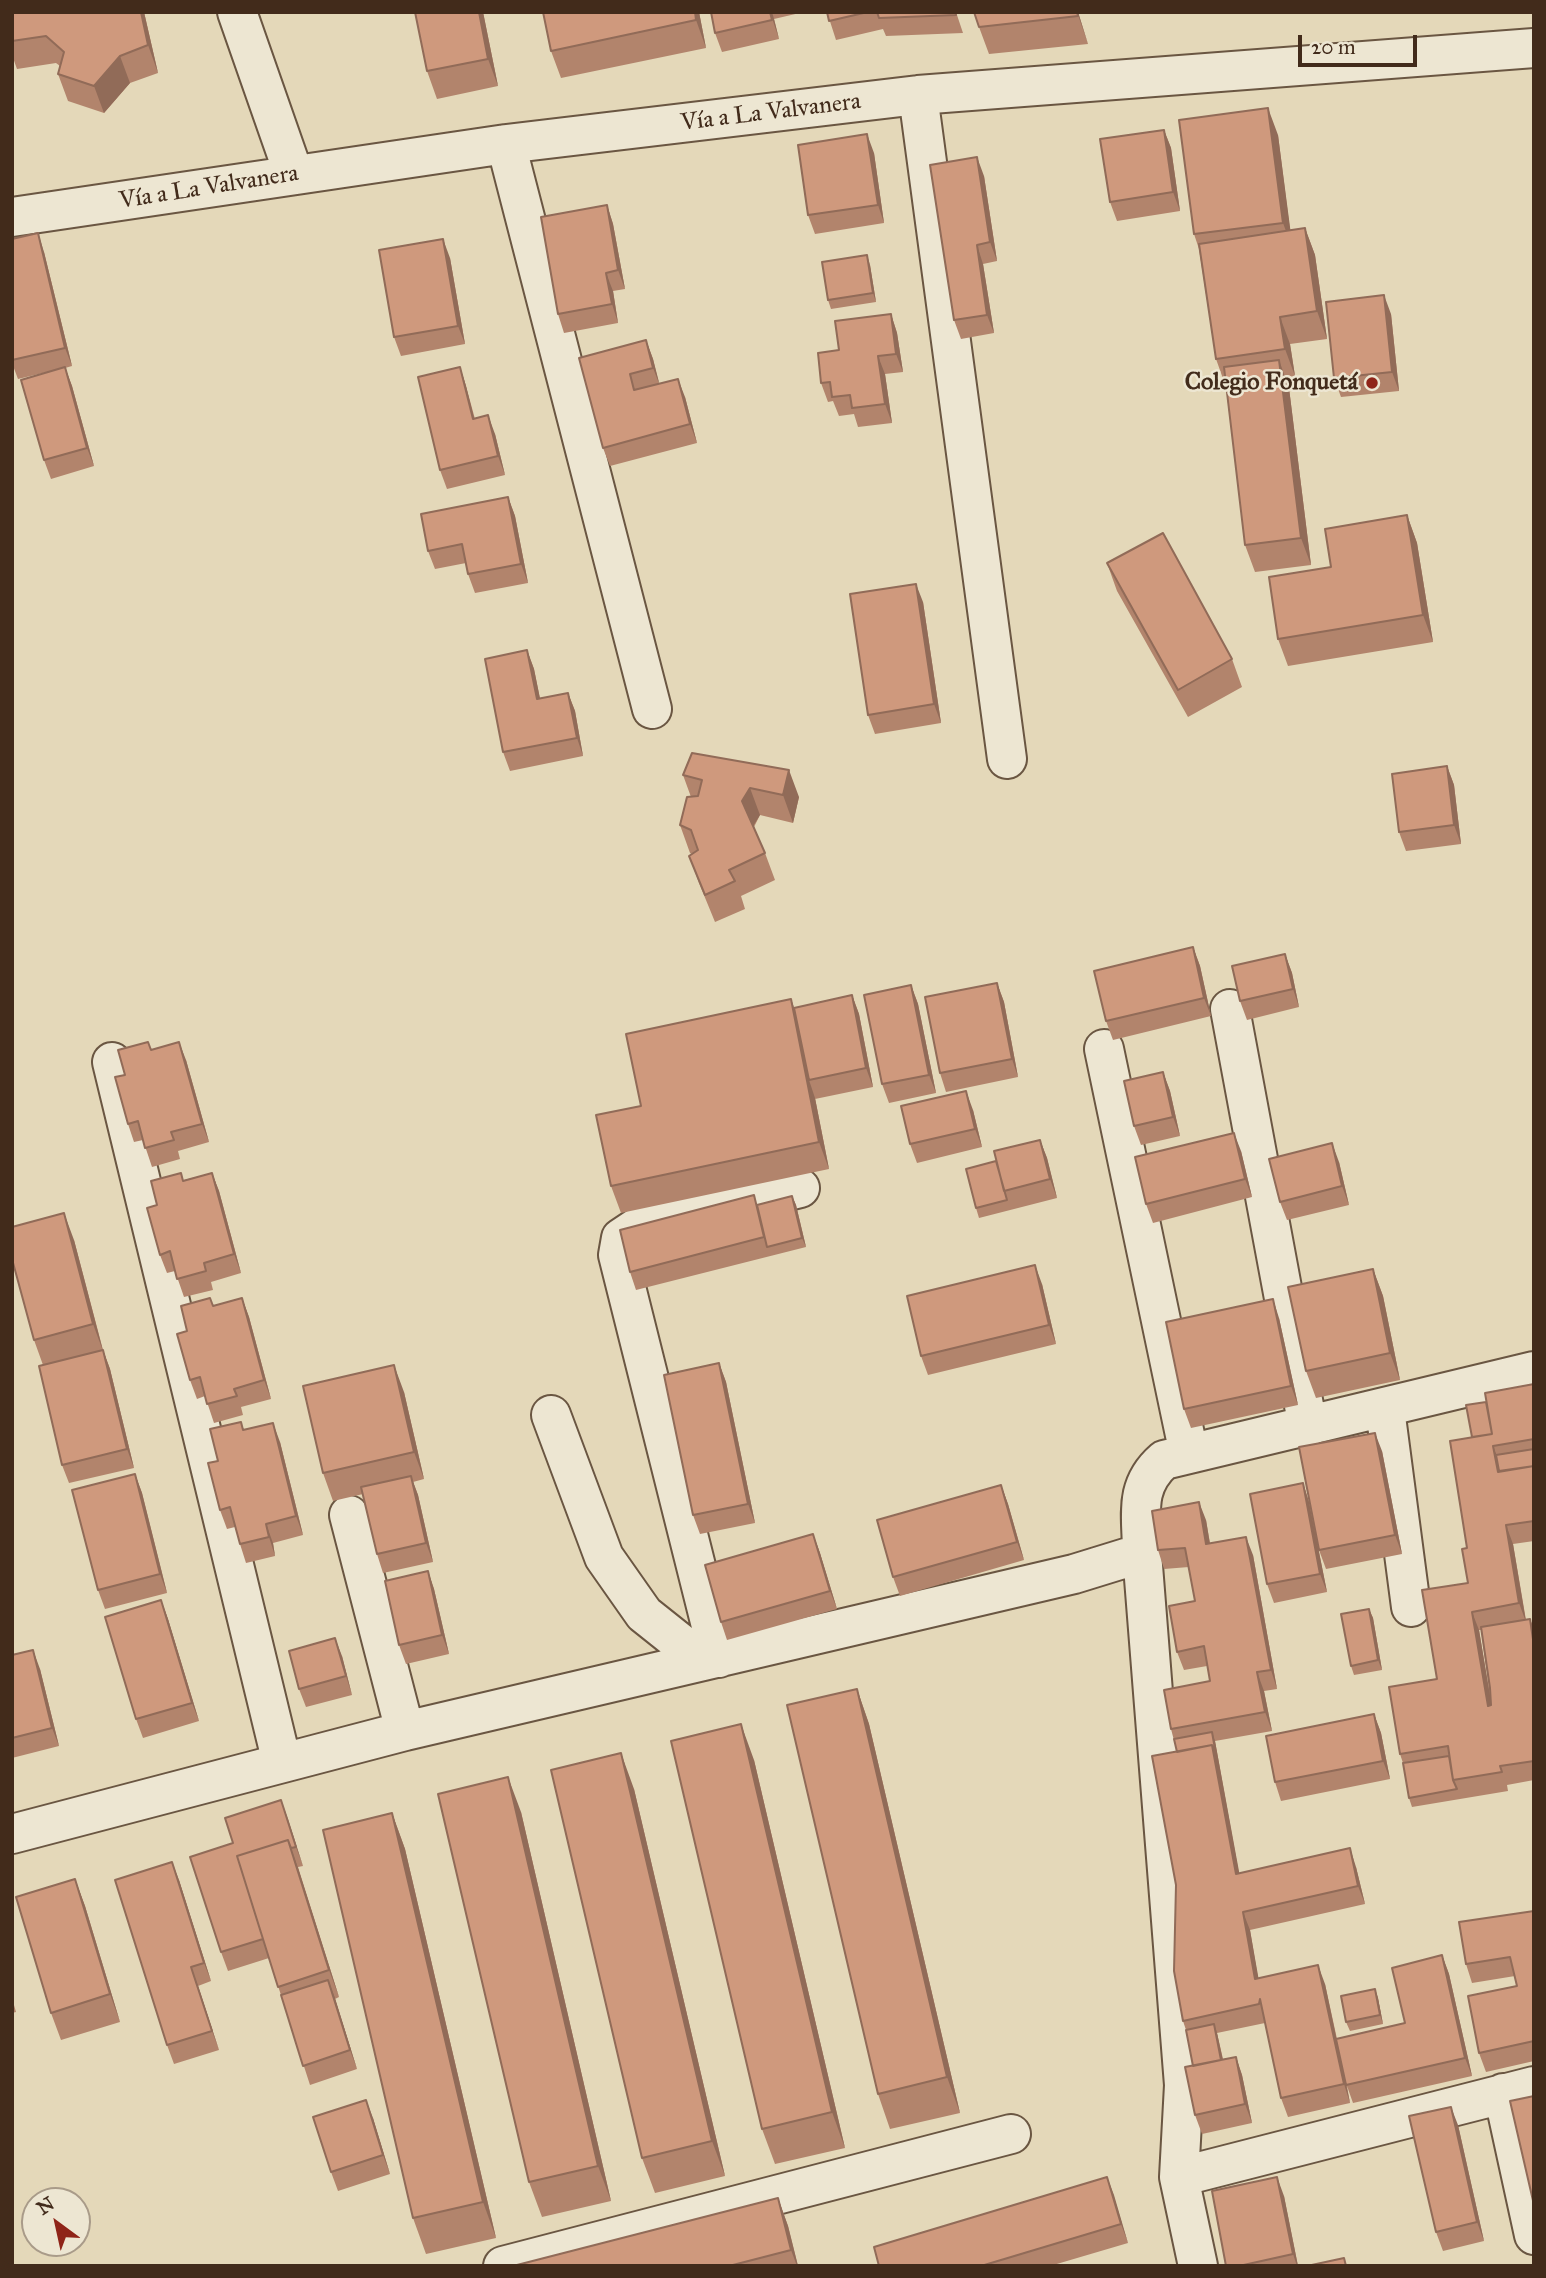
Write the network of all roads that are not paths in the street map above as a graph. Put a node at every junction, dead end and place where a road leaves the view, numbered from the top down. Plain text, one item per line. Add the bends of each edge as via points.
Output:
1 (237, 12) edge
2 (1534, 48) edge
3 (918, 95) junction
4 (506, 144) junction
5 (294, 175) junction
6 (12, 217) edge
7 (652, 709) dead end
8 (1007, 759) dead end
9 (1230, 1009) dead end
10 (1104, 1049) dead end
11 (112, 1062) dead end
12 (800, 1188) dead end
13 (1534, 1371) edge
14 (1385, 1409) junction
15 (551, 1415) dead end
16 (1308, 1427) junction
17 (1189, 1454) junction
18 (349, 1515) dead end
19 (1142, 1553) junction
20 (1411, 1607) dead end
21 (700, 1653) junction
22 (405, 1731) junction
23 (282, 1763) junction
24 (12, 1835) edge
25 (1518, 2090) edge
26 (1011, 2134) dead end
27 (1179, 2176) junction
28 (1534, 2235) edge
29 (503, 2266) edge
30 (1198, 2266) edge

1 - 5 street
2 - 3 street, Vía a La Valvanera
3 - 4 street, Vía a La Valvanera
3 - 8 street
4 - 5 street, Vía a La Valvanera
4 - 7 street
5 - 6 street, Vía a La Valvanera
9 - 16 street
10 - 17 street
11 - 23 street
12 - 21 street via 636,1228 621,1238 618,1255
13 - 14 street
14 - 16 street
14 - 20 street
15 - 21 street via 604,1557 645,1614
16 - 17 street
17 - 19 street via 1164,1460 1150,1472 1142,1488
18 - 22 street
19 - 21 street via 1074,1574
19 - 27 street via 1184,2085
21 - 22 street
22 - 23 street
23 - 24 street
25 - 27 street
25 - 28 street
26 - 29 street
27 - 30 street

